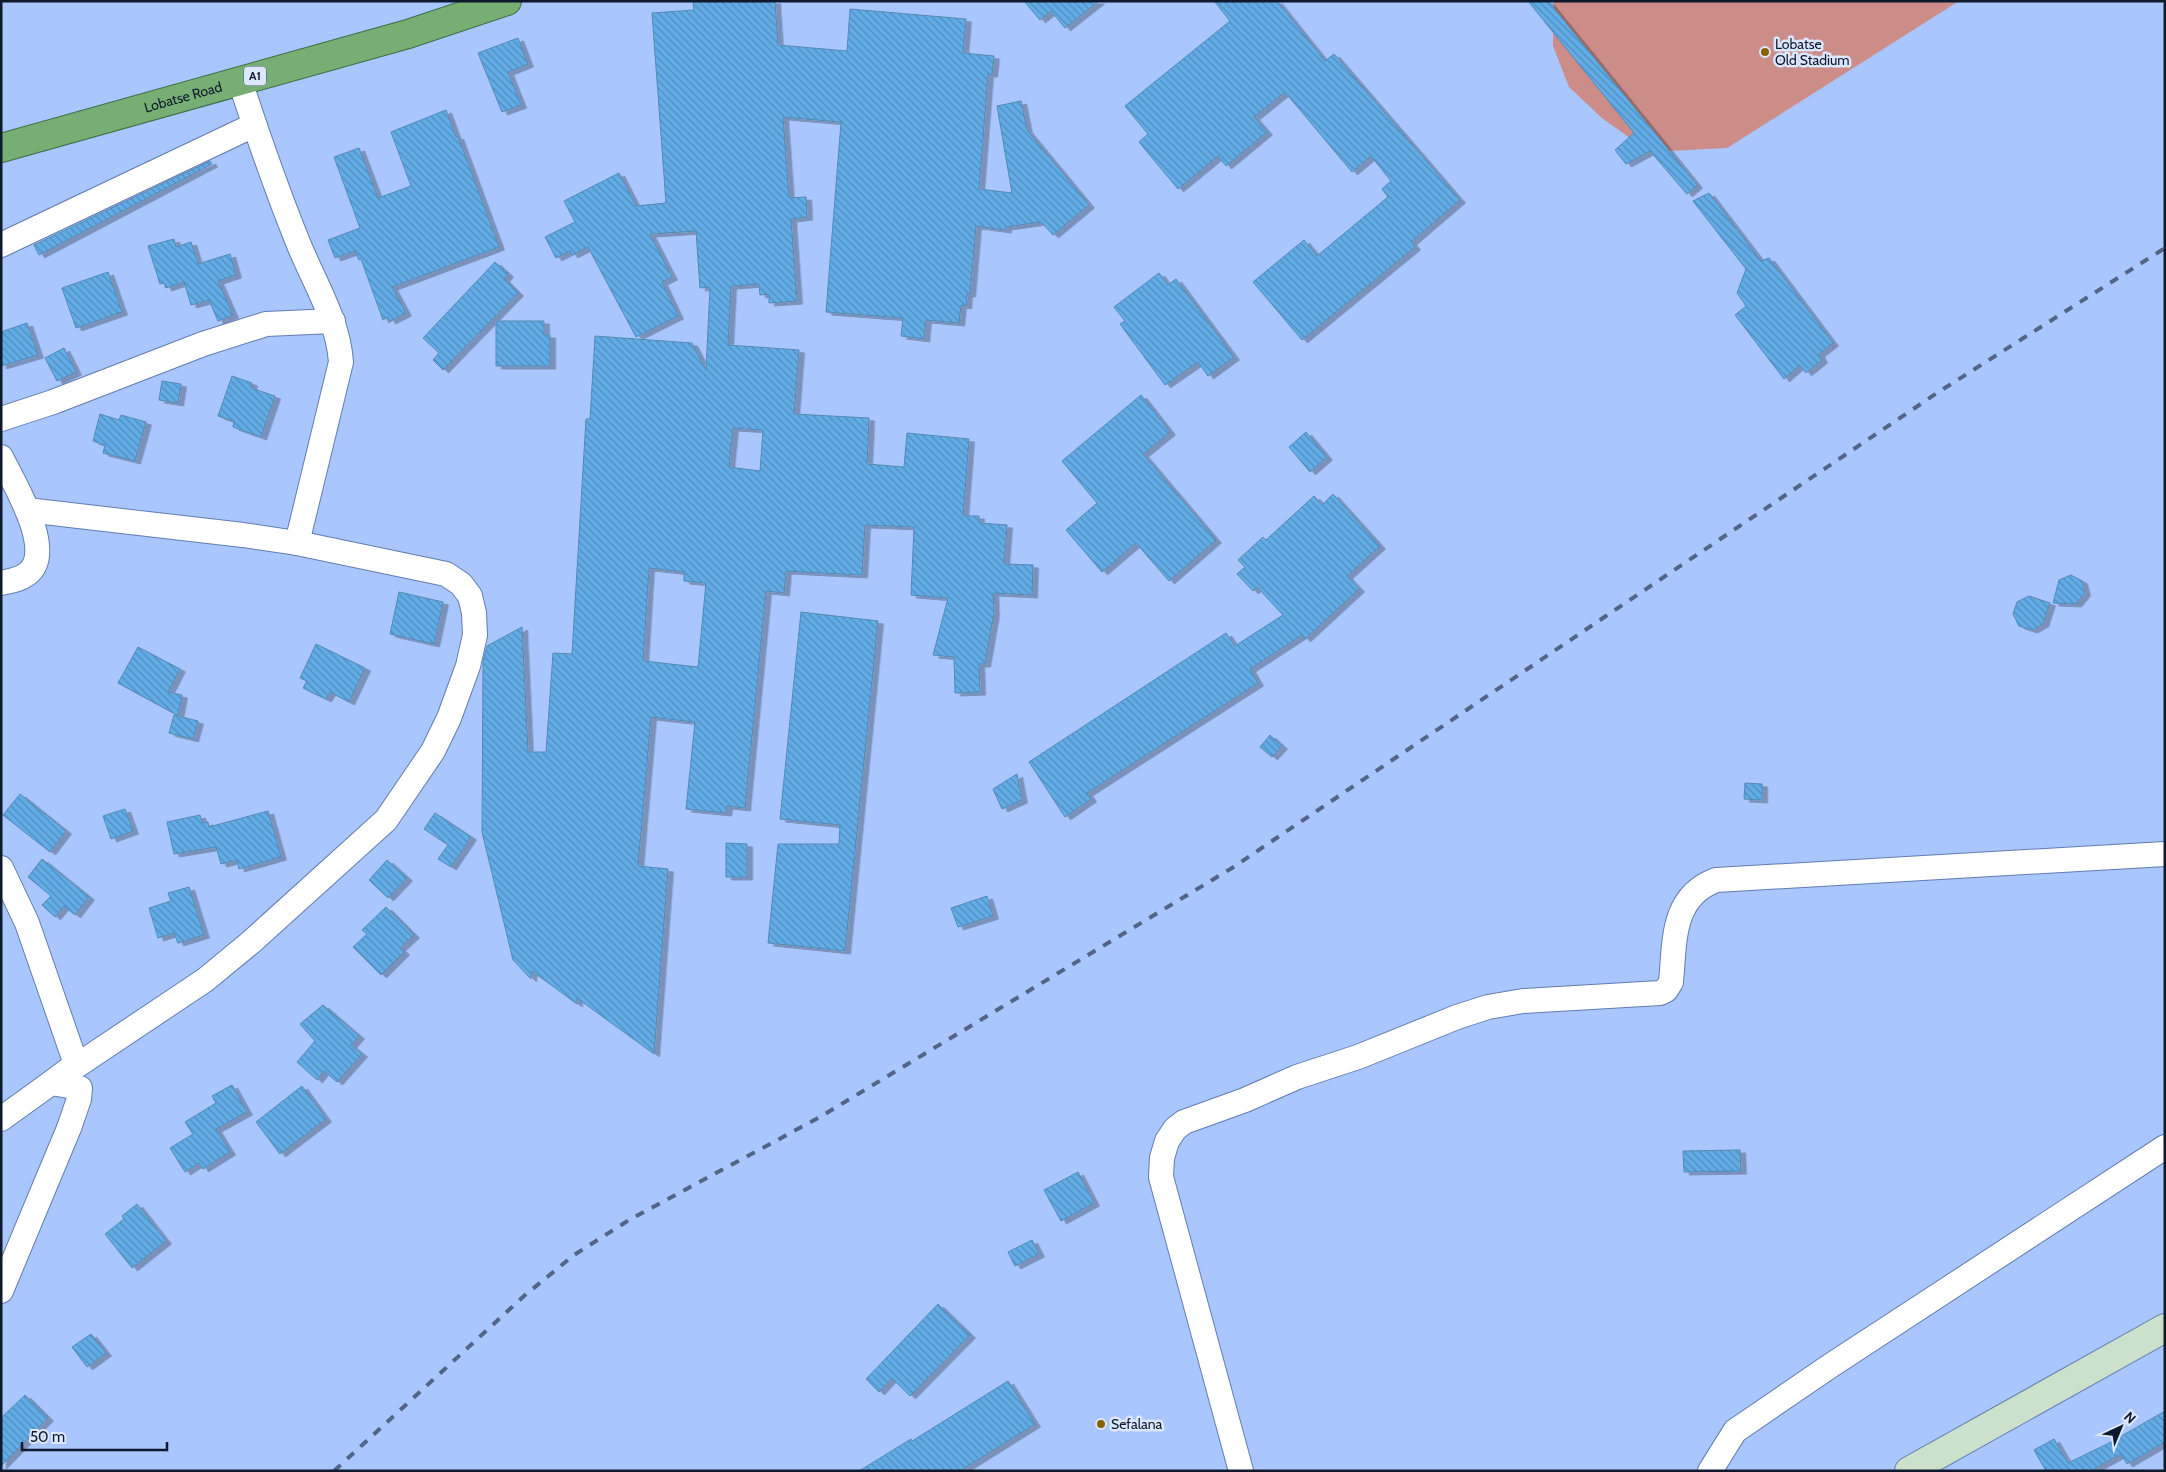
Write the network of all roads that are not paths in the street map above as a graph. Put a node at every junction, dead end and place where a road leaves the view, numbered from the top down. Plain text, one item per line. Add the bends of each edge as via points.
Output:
1 (507, 1) edge
2 (240, 80) junction
3 (254, 125) junction
4 (1, 148) edge
5 (1, 245) edge
6 (333, 322) junction
7 (1, 419) edge
8 (1, 457) edge
9 (27, 510) junction
10 (297, 543) junction
11 (1, 582) edge
12 (2165, 854) edge
13 (1, 868) edge
14 (51, 1083) junction
15 (1, 1119) edge
16 (2165, 1147) edge
17 (1, 1291) edge
18 (2165, 1328) edge
19 (1241, 1471) edge
20 (1710, 1471) edge
21 (1909, 1471) edge

1 - 2 highway, Lobatse Road / A1 via 408,34
2 - 3 street
2 - 4 highway, Lobatse Road / A1
3 - 5 street
3 - 6 street via 288,219
6 - 7 street via 266,324
6 - 10 street via 341,362
8 - 9 street
9 - 10 street
9 - 11 street via 37,540 38,554 34,566 28,574
10 - 14 street via 446,574 461,584 470,596 475,635 468,666 449,718 433,751 400,803 366,839 205,980
12 - 19 street via 1716,880 1697,890 1680,912 1671,982 1660,993 1524,1001 1488,1007 1184,1122 1167,1141 1161,1177
13 - 14 street via 27,923 76,1064
14 - 15 street
14 - 17 street via 80,1088 79,1099
16 - 20 street via 1735,1431
18 - 21 main road

